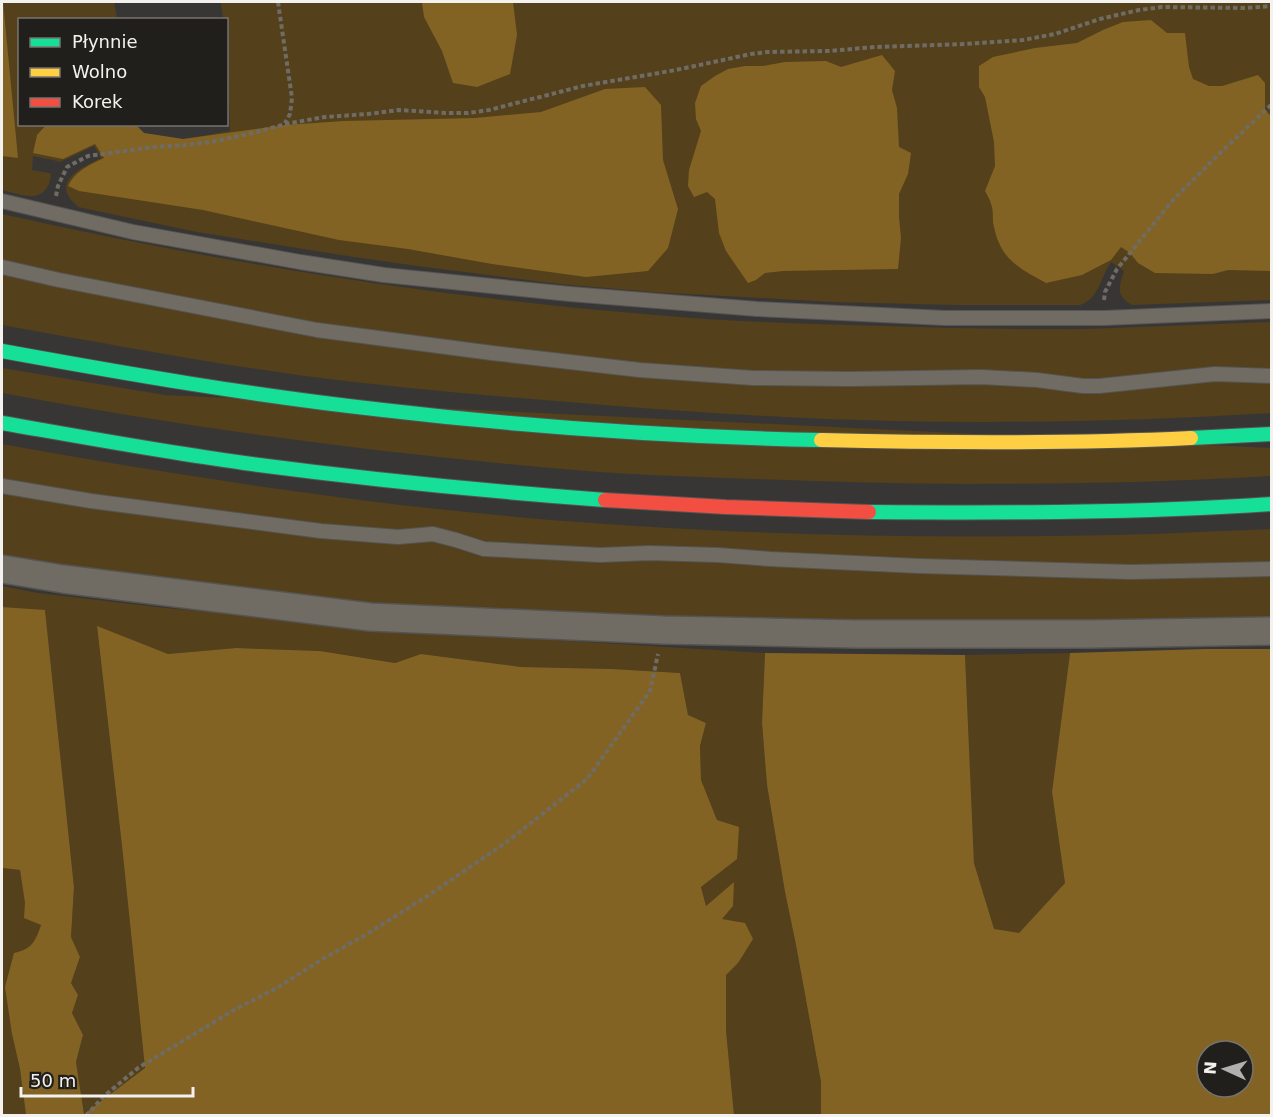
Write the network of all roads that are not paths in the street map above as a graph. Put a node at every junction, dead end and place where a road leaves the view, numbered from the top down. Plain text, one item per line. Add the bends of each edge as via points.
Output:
1 (2, 201) edge
2 (2, 267) edge
3 (1272, 312) edge
4 (2, 351) edge
5 (1272, 376) edge
6 (2, 423) edge
7 (1272, 434) edge
8 (2, 486) edge
9 (1272, 504) edge
10 (2, 569) edge
11 (1272, 569) edge
12 (1272, 631) edge

1 - 3 lane via 133,232 310,264 570,294 757,309 945,318
2 - 5 lane via 317,330 640,370 753,378 981,378 1083,386 1215,374
4 - 7 highway via 247,392 438,416 647,433 947,444
6 - 9 highway via 352,477 642,503 894,513 1067,513
8 - 11 lane via 321,531 398,537 433,534 484,549 1119,572
10 - 12 street via 370,616 663,630 856,634

